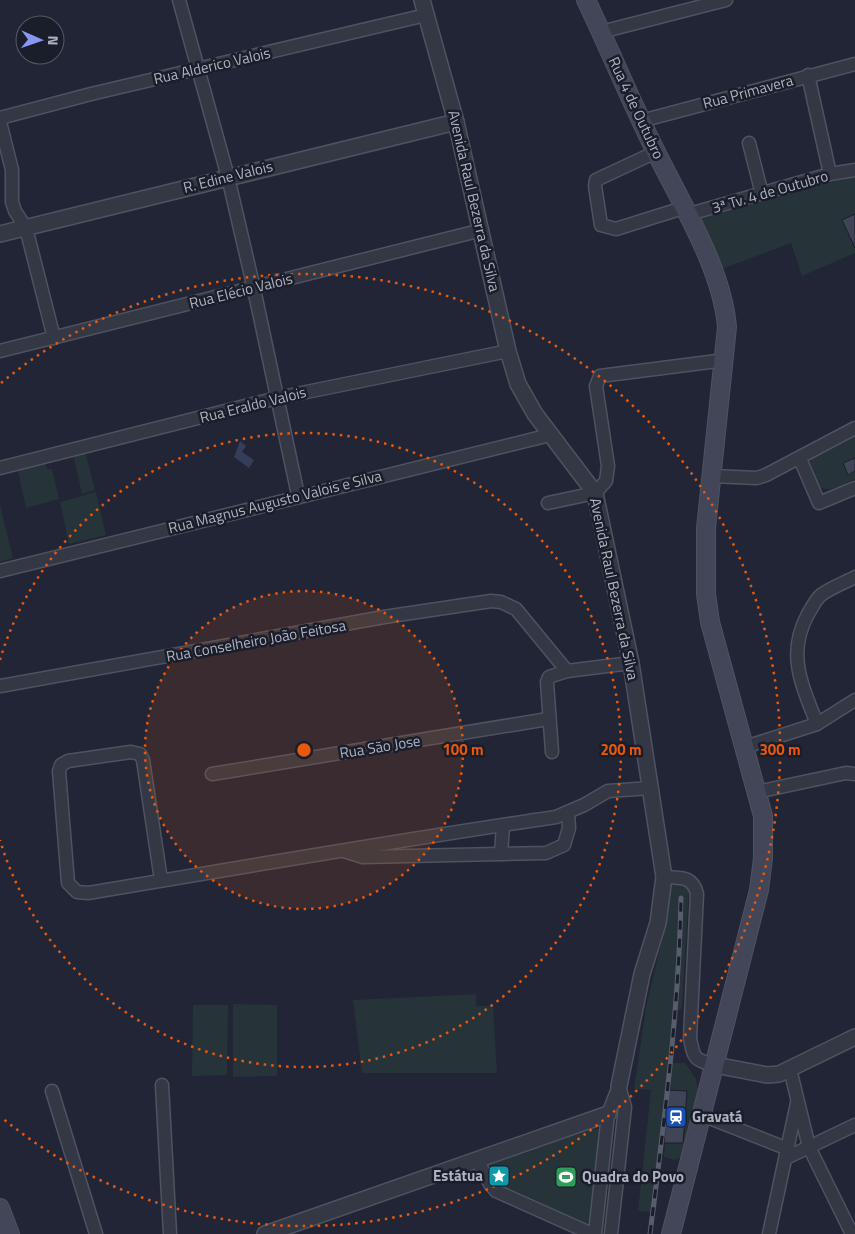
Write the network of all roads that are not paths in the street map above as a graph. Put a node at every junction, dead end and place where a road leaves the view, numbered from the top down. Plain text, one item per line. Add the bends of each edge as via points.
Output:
1 (179, 0) edge
2 (422, 0) edge
3 (586, 0) edge
4 (726, 0) edge
5 (426, 15) junction
6 (602, 32) junction
7 (855, 64) edge
8 (197, 69) junction
9 (808, 75) junction
10 (0, 118) edge
11 (641, 121) junction
12 (0, 122) edge
13 (456, 122) junction
14 (749, 142) dead end
15 (656, 152) junction
16 (855, 170) edge
17 (830, 174) junction
18 (228, 177) junction
19 (762, 194) junction
20 (685, 211) junction
21 (26, 228) junction
22 (482, 230) junction
23 (0, 234) edge
24 (254, 289) junction
25 (54, 338) junction
26 (0, 351) edge
27 (508, 351) junction
28 (725, 360) junction
29 (277, 398) junction
30 (855, 428) edge
31 (550, 435) junction
32 (800, 459) junction
33 (0, 468) edge
34 (711, 476) junction
35 (855, 488) edge
36 (595, 493) junction
37 (298, 496) junction
38 (548, 503) dead end
39 (0, 571) edge
40 (855, 577) edge
41 (631, 663) junction
42 (567, 671) junction
43 (0, 686) edge
44 (855, 700) edge
45 (548, 719) junction
46 (817, 724) junction
47 (745, 747) junction
48 (552, 752) dead end
49 (212, 774) dead end
50 (855, 774) edge
51 (651, 788) junction
52 (757, 792) junction
53 (568, 814) junction
54 (503, 825) junction
55 (341, 850) junction
56 (500, 854) junction
57 (664, 877) junction
58 (162, 880) junction
59 (855, 1038) edge
60 (715, 1065) junction
61 (790, 1069) junction
62 (162, 1085) dead end
63 (618, 1086) junction
64 (52, 1091) dead end
65 (798, 1098) junction
66 (625, 1107) junction
67 (608, 1114) junction
68 (702, 1115) junction
69 (855, 1124) edge
70 (809, 1147) junction
71 (787, 1154) junction
72 (477, 1160) junction
73 (601, 1178) junction
74 (617, 1179) junction
75 (0, 1208) edge
76 (10, 1234) edge
77 (96, 1234) edge
78 (170, 1234) edge
79 (265, 1234) edge
80 (594, 1234) edge
81 (611, 1234) edge
82 (671, 1234) edge
83 (769, 1234) edge
84 (852, 1234) edge

1 - 8 street
2 - 5 street, Avenida Raul Bezerra da Silva
3 - 6 main road, Rua 4 de Outubro
4 - 6 street
5 - 8 street, Rua Alderico Valois
5 - 13 street, Avenida Raul Bezerra da Silva
6 - 11 main road, Rua 4 de Outubro
7 - 9 street, Rua Primavera
8 - 10 street, Rua Alderico Valois
8 - 18 street
9 - 11 street, Rua Primavera
9 - 17 street
11 - 15 main road, Rua 4 de Outubro
12 - 21 street via 12,170 12,202
13 - 18 street, R. Edine Valois
13 - 22 street, Avenida Raul Bezerra da Silva
14 - 19 street
15 - 20 main road, Rua 4 de Outubro
15 - 20 street, 3ª Tv. 4 de Outubro via 596,180 601,225 616,229
16 - 17 street, 3ª Tv. 4 de Outubro
17 - 19 street, 3ª Tv. 4 de Outubro
18 - 21 street, R. Edine Valois
18 - 24 street
19 - 20 street, 3ª Tv. 4 de Outubro
20 - 28 main road, Rua 4 de Outubro via 712,266 724,303 727,327
21 - 23 street, R. Edine Valois
21 - 25 street
22 - 24 street, Rua Elécio Valois
22 - 27 street, Avenida Raul Bezerra da Silva
24 - 25 street, Rua Elécio Valois
24 - 29 street
25 - 26 street, Rua Elécio Valois
27 - 29 street, Rua Eraldo Valois
27 - 31 street, Avenida Raul Bezerra da Silva via 518,384
28 - 34 main road, Rua 4 de Outubro
28 - 36 street via 605,374 598,379 596,386 608,474
29 - 33 street, Rua Eraldo Valois
29 - 37 street
30 - 32 street
31 - 36 street, Avenida Raul Bezerra da Silva
31 - 37 street, Rua Magnus Augusto Valois e Silva
32 - 34 street via 757,478
32 - 35 street via 819,503
34 - 47 main road, Rua 4 de Outubro via 705,567 707,612
36 - 38 street
36 - 41 street, Avenida Raul Bezerra da Silva
37 - 39 street, Rua Magnus Augusto Valois e Silva
40 - 46 street via 821,595 796,640 802,684
41 - 42 street
41 - 51 street, Avenida Raul Bezerra da Silva
42 - 43 street, Rua Conselheiro João Feitosa via 511,605 491,601
42 - 45 street via 553,675 547,682
44 - 46 street
45 - 48 street
45 - 49 street, Rua São Jose
46 - 47 street
47 - 52 main road, Rua 4 de Outubro
50 - 52 street via 846,773
51 - 53 street via 608,791
51 - 57 street, Avenida Raul Bezerra da Silva
52 - 60 main road, Rua 4 de Outubro via 764,816 760,890
53 - 54 street
53 - 56 street via 569,828 564,845 546,853
54 - 55 street
54 - 56 street
55 - 56 street via 363,857
55 - 58 street
57 - 60 street via 689,879 695,884 690,1038 693,1054 698,1060
57 - 63 street, Avenida Raul Bezerra da Silva via 658,923 642,974
58 - 58 street via 88,893 71,888 68,884 61,765 68,761 131,752 140,754
59 - 61 street
60 - 61 street via 767,1075
60 - 68 main road, Rua 4 de Outubro
61 - 65 street
62 - 78 street
63 - 66 street
63 - 67 street, Avenida Raul Bezerra da Silva
64 - 77 street
65 - 70 street
65 - 71 street
66 - 67 street
66 - 74 street
67 - 72 street
67 - 73 street, Avenida Raul Bezerra da Silva
68 - 71 street
68 - 82 main road, Rua 4 de Outubro
69 - 70 street
70 - 71 street
70 - 84 street
71 - 83 street
72 - 79 street
72 - 80 street via 496,1190
73 - 74 street
73 - 80 street, Avenida Raul Bezerra da Silva
74 - 81 street
75 - 76 main road

